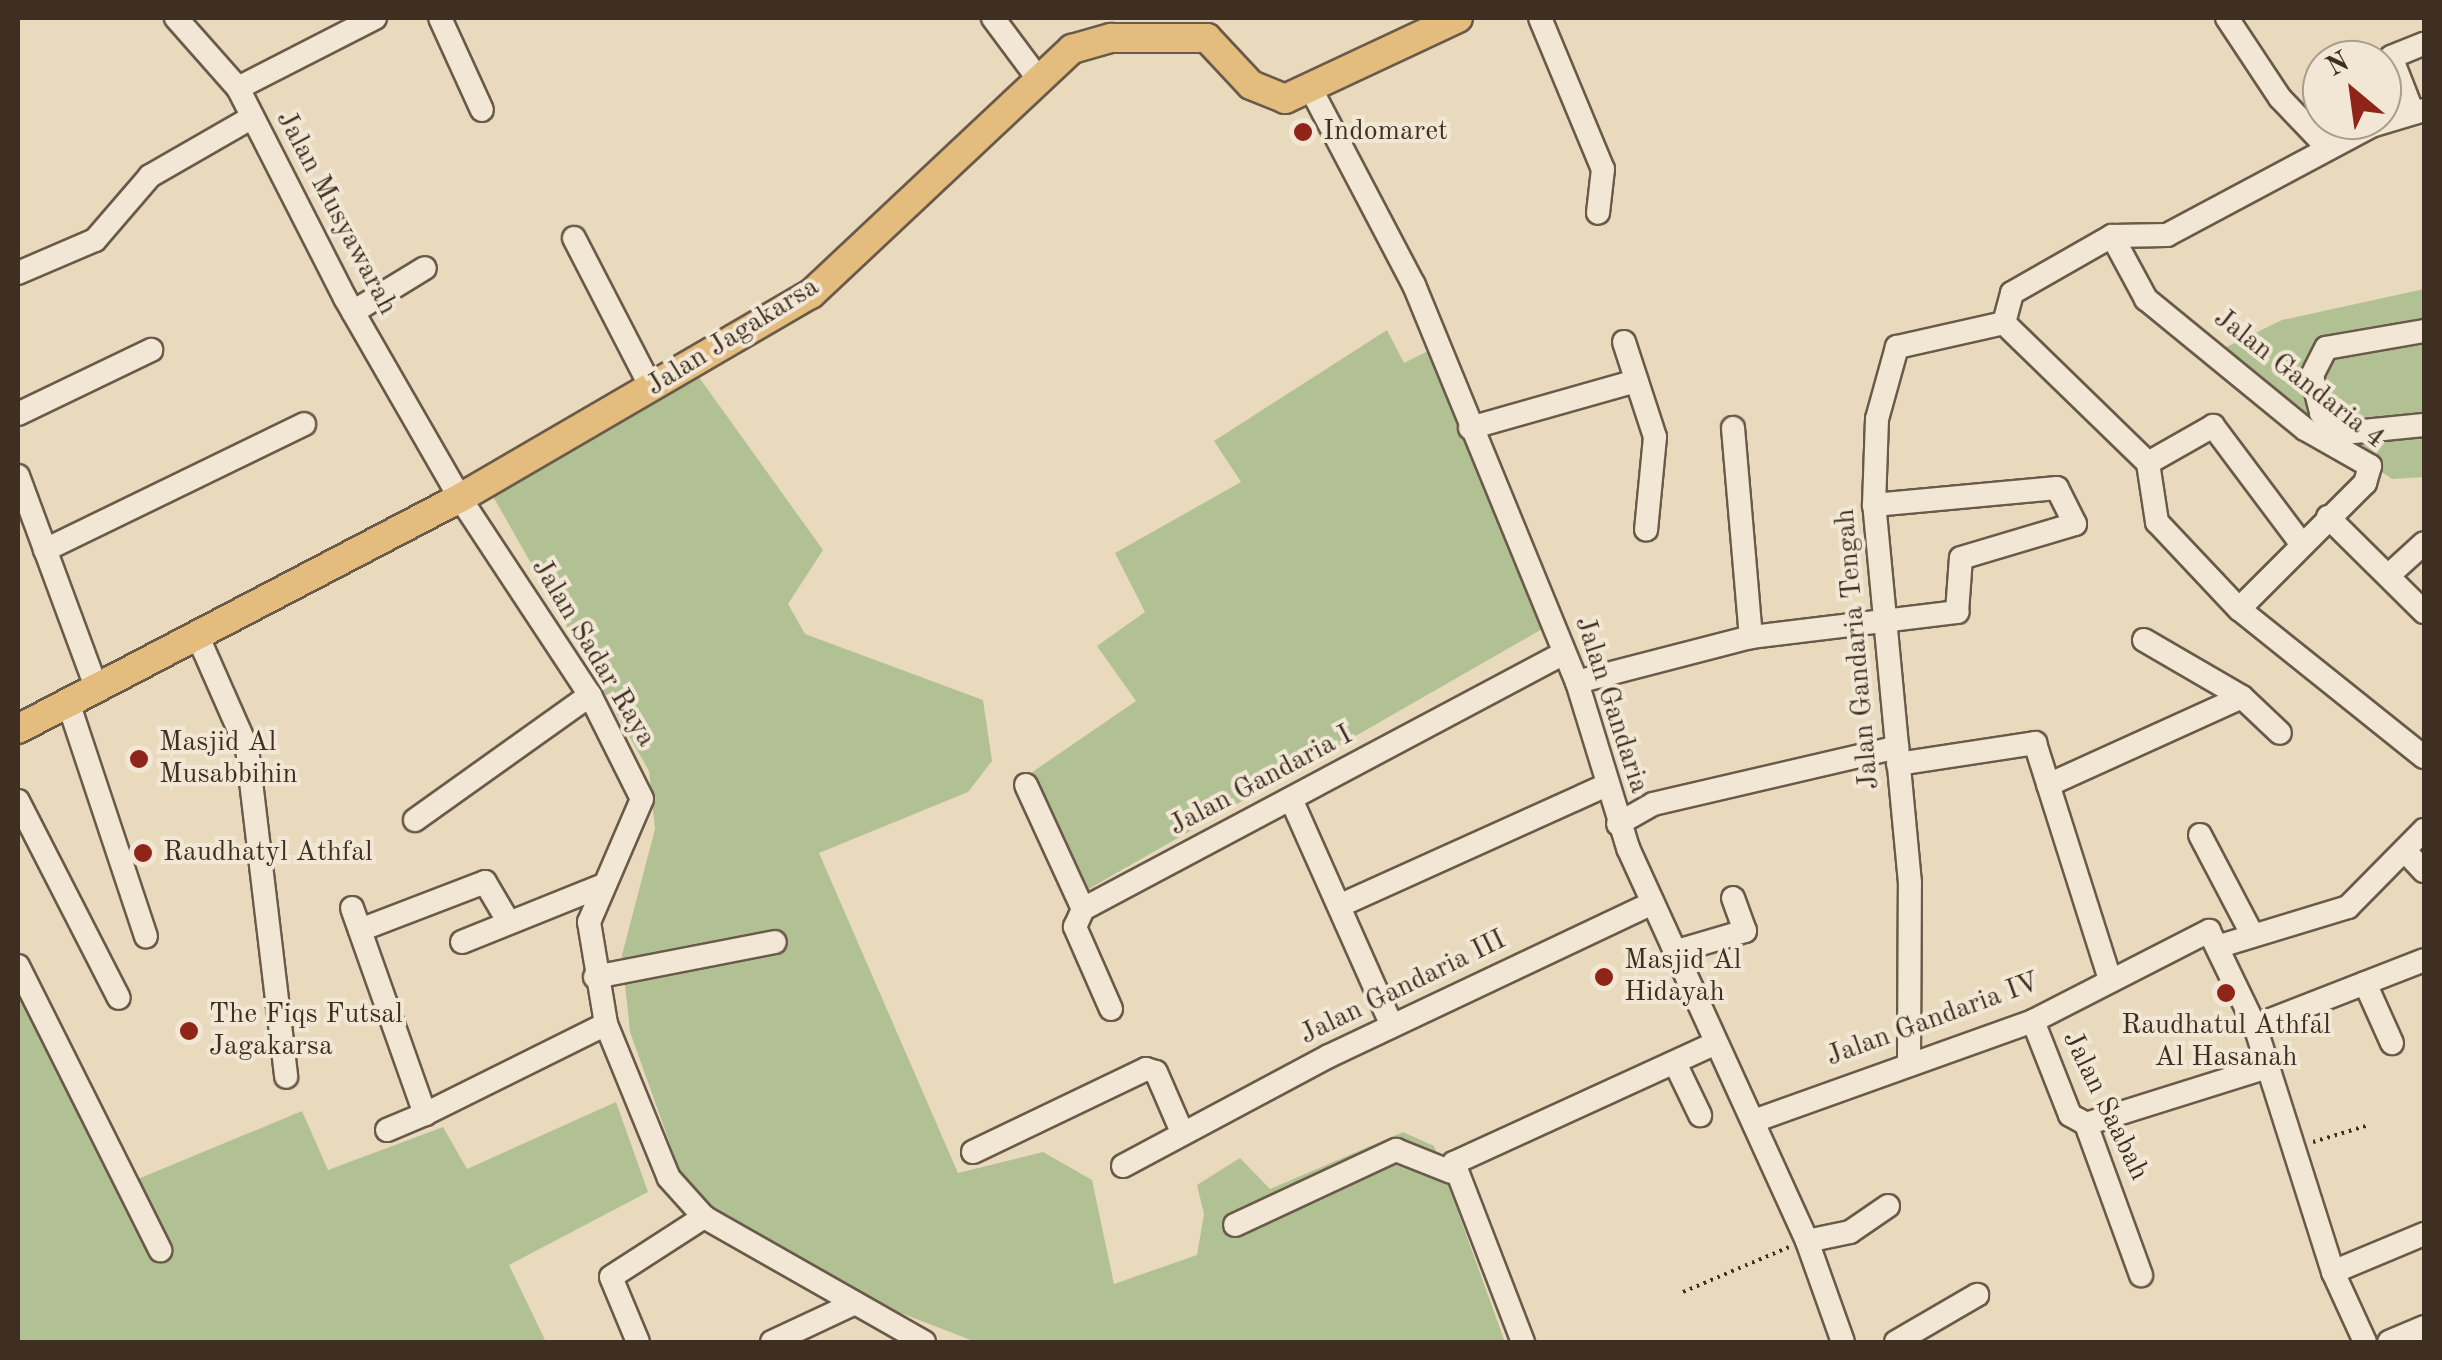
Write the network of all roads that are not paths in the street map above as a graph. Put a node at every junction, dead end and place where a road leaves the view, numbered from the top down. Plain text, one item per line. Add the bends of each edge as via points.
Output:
1 (176, 18) edge
2 (374, 18) edge
3 (440, 18) edge
4 (993, 18) edge
5 (1540, 18) edge
6 (2227, 18) edge
7 (1444, 21) edge
8 (1199, 28) edge
9 (2424, 44) edge
10 (1038, 77) junction
11 (238, 88) junction
12 (1312, 91) junction
13 (482, 110) dead end
14 (2419, 112) edge
15 (252, 118) junction
16 (2328, 148) junction
17 (1598, 213) dead end
18 (2112, 236) junction
19 (574, 238) dead end
20 (425, 268) dead end
21 (18, 273) edge
22 (353, 312) junction
23 (2004, 323) junction
24 (2424, 331) edge
25 (1624, 342) dead end
26 (151, 350) dead end
27 (1636, 381) junction
28 (652, 389) junction
29 (18, 414) edge
30 (304, 424) dead end
31 (2424, 426) edge
32 (1470, 428) junction
33 (1733, 428) dead end
34 (2148, 463) junction
35 (19, 485) edge
36 (460, 498) junction
37 (1874, 505) junction
38 (2328, 517) junction
39 (1646, 530) dead end
40 (2424, 542) edge
41 (2300, 543) junction
42 (44, 550) junction
43 (2389, 575) junction
44 (2239, 609) junction
45 (2424, 612) edge
46 (1883, 625) junction
47 (198, 637) junction
48 (1752, 637) junction
49 (2144, 640) dead end
50 (1564, 652) junction
51 (1577, 682) junction
52 (96, 687) junction
53 (590, 695) junction
54 (2242, 697) junction
55 (68, 702) junction
56 (18, 729) edge
57 (2280, 732) dead end
58 (1897, 755) junction
59 (2424, 757) edge
60 (2048, 784) junction
61 (1026, 785) dead end
62 (1607, 785) junction
63 (1292, 799) junction
64 (18, 800) edge
65 (415, 820) dead end
66 (1618, 824) junction
67 (2200, 835) dead end
68 (2414, 843) edge
69 (2424, 871) edge
70 (592, 889) junction
71 (1733, 898) dead end
72 (1652, 903) junction
73 (1342, 905) junction
74 (1083, 909) junction
75 (508, 921) junction
76 (579, 926) dead end
77 (2252, 934) junction
78 (146, 936) dead end
79 (462, 942) dead end
80 (774, 942) dead end
81 (2220, 946) junction
82 (1677, 951) junction
83 (2424, 960) edge
84 (18, 966) edge
85 (595, 976) junction
86 (2110, 980) junction
87 (2365, 983) junction
88 (119, 998) dead end
89 (1112, 1009) dead end
90 (2033, 1021) junction
91 (606, 1024) junction
92 (1392, 1026) junction
93 (2255, 1026) junction
94 (2392, 1042) dead end
95 (1716, 1043) junction
96 (1908, 1059) junction
97 (1675, 1062) junction
98 (2268, 1067) junction
99 (286, 1077) dead end
100 (425, 1114) junction
101 (1700, 1115) dead end
102 (1754, 1121) junction
103 (2086, 1124) junction
104 (388, 1130) dead end
105 (1182, 1132) junction
106 (973, 1152) dead end
107 (1123, 1166) dead end
108 (1451, 1172) junction
109 (1888, 1206) dead end
110 (704, 1217) junction
111 (1235, 1225) dead end
112 (2424, 1234) edge
113 (1807, 1240) junction
114 (160, 1250) dead end
115 (2333, 1272) junction
116 (2141, 1274) dead end
117 (1977, 1295) dead end
118 (851, 1305) junction
119 (2424, 1327) edge
120 (638, 1342) edge
121 (772, 1342) edge
122 (924, 1342) edge
123 (1523, 1342) edge
124 (1843, 1342) edge
125 (1896, 1342) edge
126 (2365, 1342) edge
127 (2389, 1342) edge

1 - 11 street, Jalan Musyawarah
2 - 11 street
3 - 13 street
4 - 10 street
5 - 17 street via 1603,169
6 - 16 street via 2280,98
7 - 12 main road, Jalan Jagakarsa
8 - 10 main road, Jalan Jagakarsa via 1086,44
8 - 12 main road, Jalan Jagakarsa via 1267,95
9 - 14 street via 2391,58
10 - 28 main road, Jalan Jagakarsa via 810,294
11 - 15 street, Jalan Musyawarah
12 - 32 street, Jalan Gandaria via 1414,285
14 - 16 street
15 - 21 street via 150,176 95,240
15 - 22 street, Jalan Musyawarah
16 - 18 street via 2168,235
18 - 23 street via 2012,293
18 - 38 street, Jalan Gandaria 4 via 2146,298 2305,429 2370,466 2365,483
19 - 28 street
20 - 22 street
22 - 36 street, Jalan Musyawarah
23 - 34 street
23 - 37 street, Jalan Gandaria Tengah via 1934,334 1893,352
24 - 31 street via 2326,348 2312,376 2336,430
25 - 27 street
26 - 29 street
27 - 32 street
27 - 39 street via 1655,437
28 - 36 main road, Jalan Jagakarsa
30 - 42 street
32 - 50 street, Jalan Gandaria
33 - 48 street
34 - 41 street via 2213,426
34 - 44 street via 2158,522
35 - 42 street
36 - 47 main road, Jalan Jagakarsa
36 - 53 street, Jalan Sadar Raya
37 - 46 street, Jalan Gandaria Tengah
37 - 46 street via 2057,488 2075,524 1961,558 1959,610
38 - 41 street, Jalan Gandaria 4
38 - 43 street
40 - 43 street
41 - 44 street, Jalan Gandaria 4
42 - 52 street
43 - 45 street
44 - 59 street
46 - 48 street
46 - 58 street, Jalan Gandaria Tengah
47 - 52 main road, Jalan Jagakarsa
47 - 99 street via 247,748
48 - 51 street
49 - 54 street
50 - 51 street, Jalan Gandaria
50 - 63 street, Jalan Gandaria I
51 - 62 street, Jalan Gandaria
52 - 55 main road, Jalan Jagakarsa
53 - 65 street
53 - 70 street, Jalan Sadar Raya via 642,799
54 - 57 street
54 - 60 street
55 - 56 main road, Jalan Jagakarsa
55 - 78 street
58 - 60 street via 2023,739 2038,750
58 - 66 street via 1654,804
58 - 96 street, Jalan Gandaria Tengah via 1910,883
60 - 86 street
61 - 74 street
62 - 66 street, Jalan Gandaria
62 - 73 street
63 - 73 street
63 - 74 street, Jalan Gandaria I
64 - 88 street
66 - 72 street, Jalan Gandaria
67 - 77 street
68 - 69 street
68 - 77 street via 2348,908
70 - 75 street
70 - 76 street
70 - 85 street, Jalan Sadar Raya
71 - 82 street via 1745,931
72 - 82 street, Jalan Gandaria
72 - 92 street, Jalan Gandaria III
73 - 92 street
74 - 89 street via 1076,927
75 - 79 street
75 - 100 street via 485,882 356,919
77 - 81 street
80 - 85 street
81 - 86 street, Jalan Gandaria IV via 2202,931
81 - 93 street
82 - 95 street, Jalan Gandaria
83 - 87 street
84 - 114 street
85 - 91 street, Jalan Sadar Raya
86 - 90 street, Jalan Gandaria IV
87 - 93 street
87 - 94 street
90 - 96 street, Jalan Gandaria IV
90 - 103 street, Jalan Saabah via 2070,1115
91 - 100 street
91 - 110 street, Jalan Sadar Raya via 641,1128
92 - 105 street, Jalan Gandaria III
93 - 98 street
95 - 97 street
95 - 102 street, Jalan Gandaria
96 - 102 street, Jalan Gandaria IV
97 - 101 street
97 - 108 street via 1462,1158
98 - 103 street
98 - 115 street
100 - 104 street
102 - 113 street, Jalan Gandaria
103 - 116 street, Jalan Saabah
105 - 106 street via 1156,1072 1146,1069
105 - 107 street, Jalan Gandaria III
108 - 111 street via 1396,1150
108 - 123 street
109 - 113 street via 1850,1232
110 - 118 street, Jalan Sadar Raya
110 - 120 street via 611,1277
112 - 115 street
113 - 124 street, Jalan Gandaria
115 - 126 street
117 - 125 street
118 - 121 street
118 - 122 street, Jalan Sadar Raya
119 - 127 street

